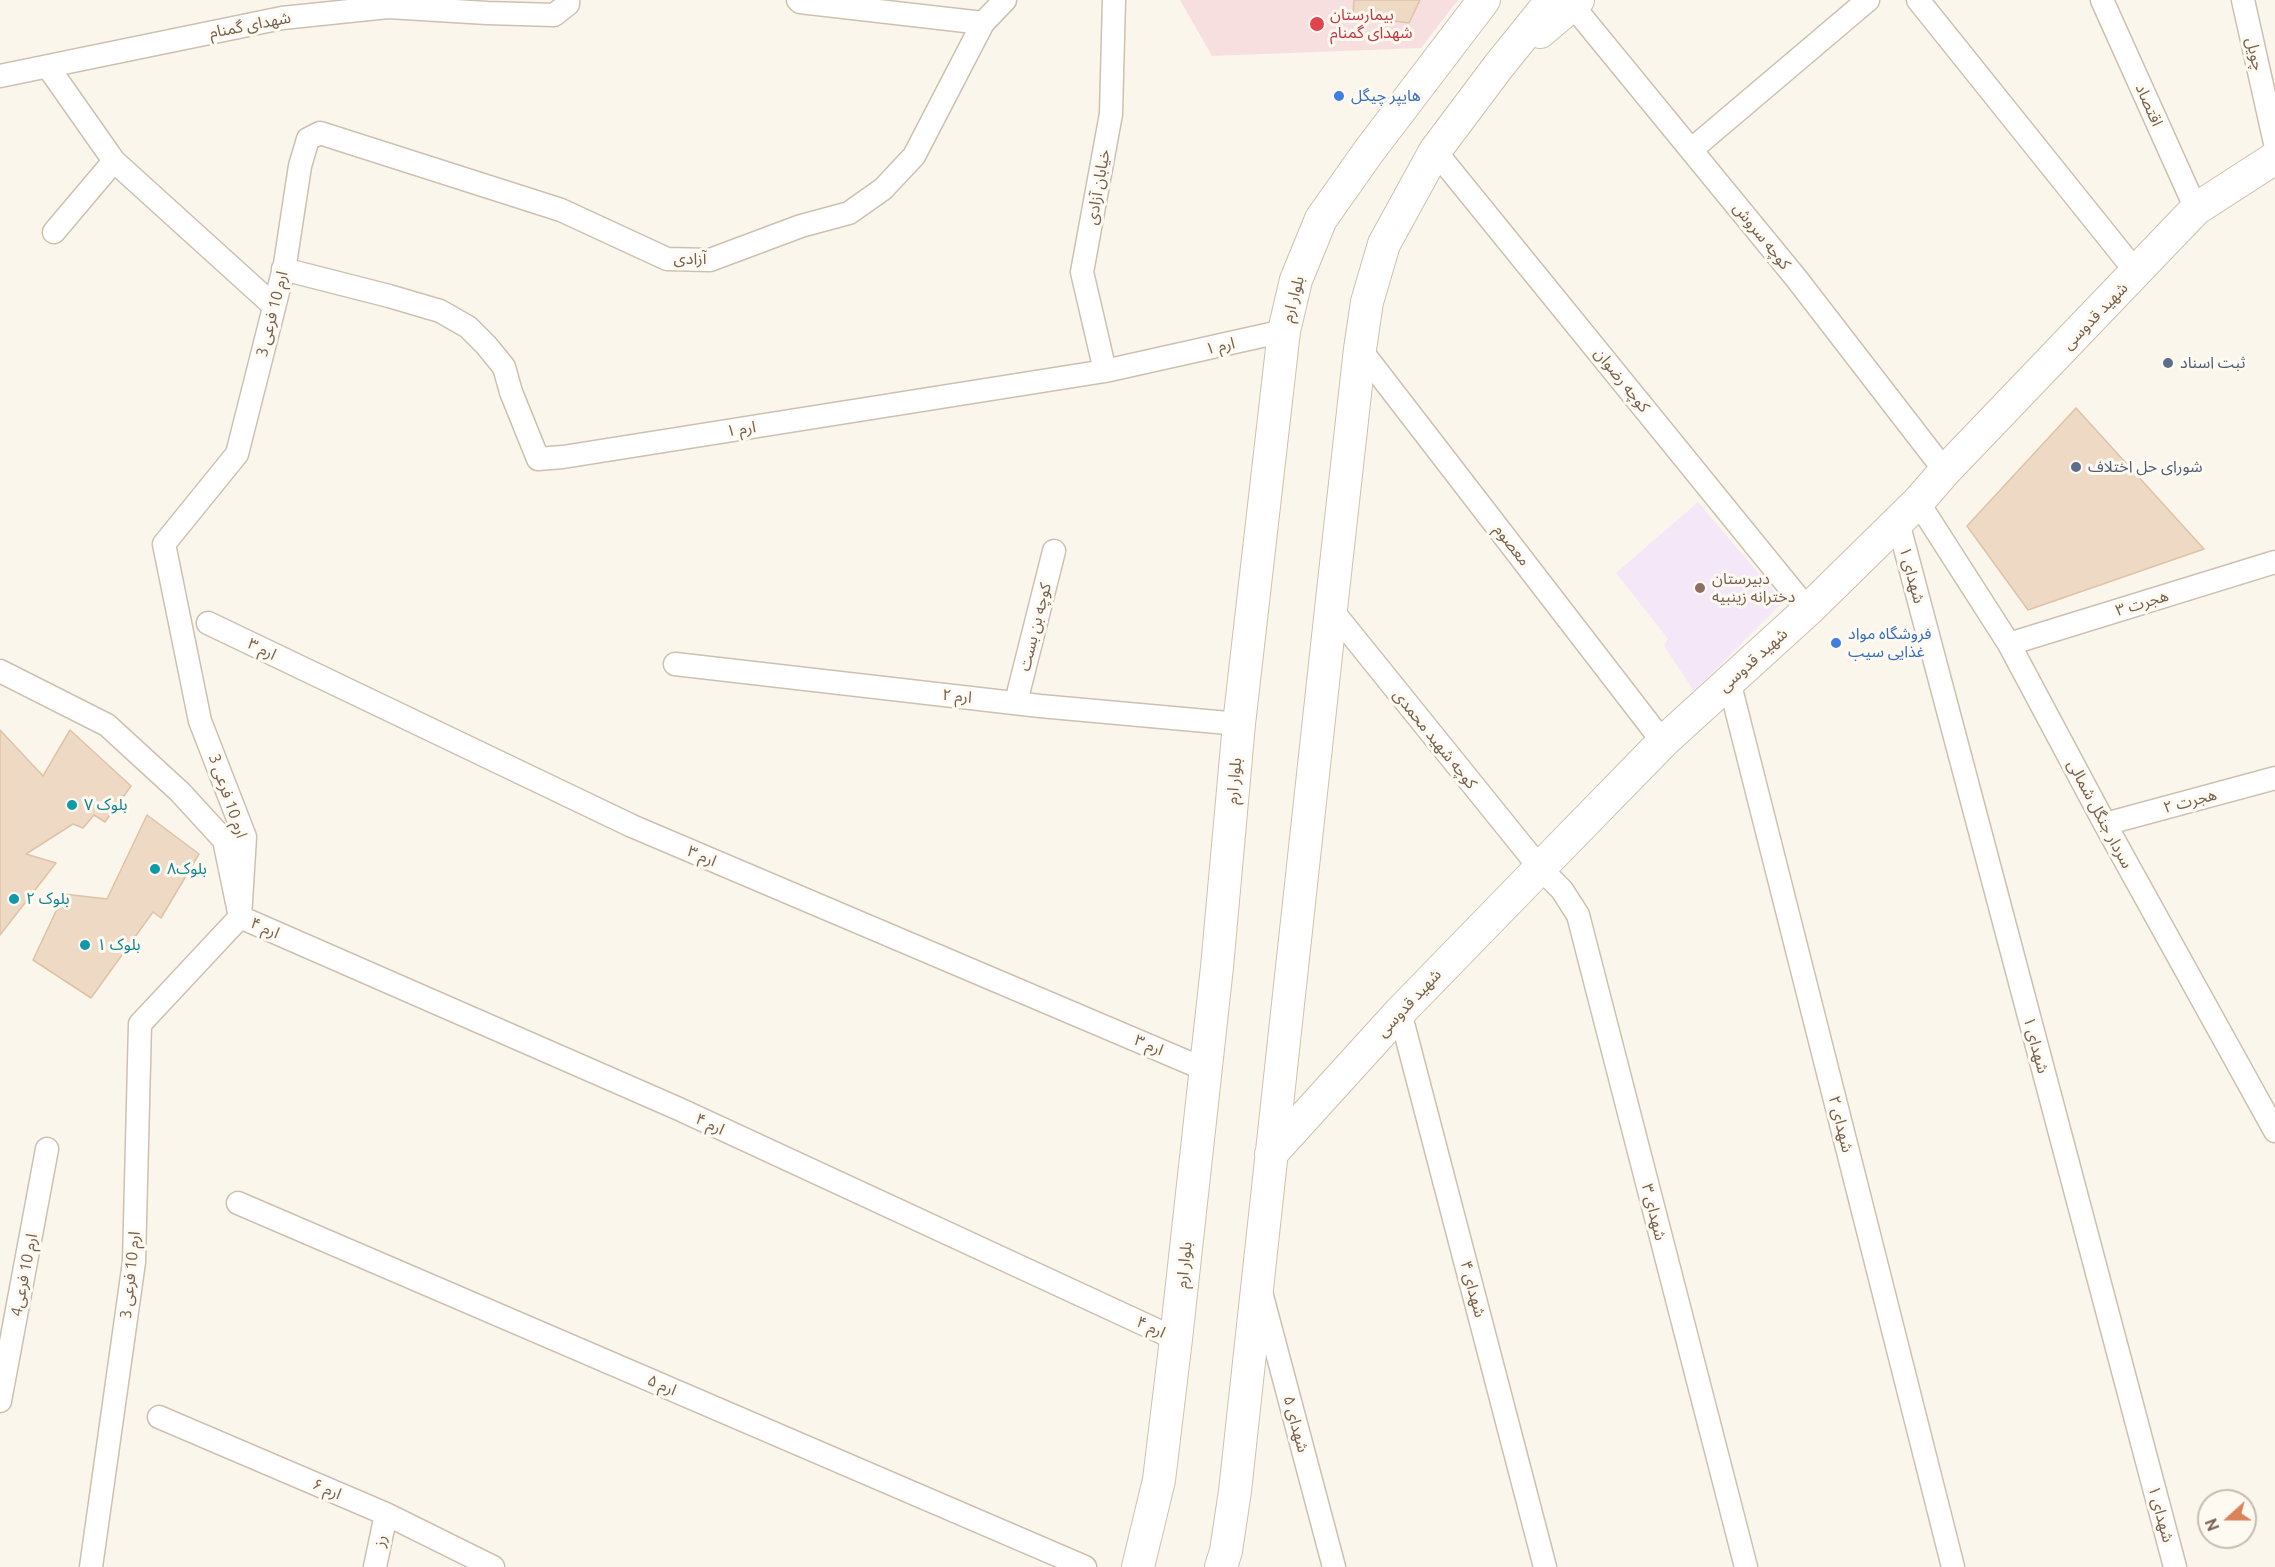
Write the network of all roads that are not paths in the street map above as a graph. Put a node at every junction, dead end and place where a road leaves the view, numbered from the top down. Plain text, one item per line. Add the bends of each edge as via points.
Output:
1 (568, 0) edge
2 (798, 0) edge
3 (1005, 0) edge
4 (1114, 0) edge
5 (1484, 0) edge
6 (1509, 0) edge
7 (1868, 0) edge
8 (1918, 0) edge
9 (2102, 0) edge
10 (2243, 0) edge
11 (1568, 2) edge
12 (983, 23) junction
13 (1451, 41) junction
14 (48, 67) junction
15 (0, 76) edge
16 (2275, 143) edge
17 (1691, 150) junction
18 (1435, 151) junction
19 (2275, 158) edge
20 (114, 161) junction
21 (300, 166) joint
22 (2196, 209) junction
23 (54, 232) dead end
24 (283, 269) junction
25 (2137, 273) junction
26 (274, 306) junction
27 (1284, 331) junction
28 (1360, 349) junction
29 (1105, 371) junction
30 (1946, 471) junction
31 (1908, 512) junction
32 (1054, 551) dead end
33 (2275, 562) edge
34 (1330, 609) junction
35 (1808, 610) junction
36 (208, 623) dead end
37 (2008, 644) junction
38 (675, 664) dead end
39 (0, 672) edge
40 (1729, 681) junction
41 (1016, 702) junction
42 (1239, 724) junction
43 (1664, 742) junction
44 (2275, 778) edge
45 (2105, 824) junction
46 (1540, 868) junction
47 (240, 916) junction
48 (1400, 1012) junction
49 (1204, 1069) junction
50 (2272, 1120) edge
51 (47, 1149) dead end
52 (1271, 1154) junction
53 (238, 1203) dead end
54 (1258, 1281) junction
55 (1176, 1339) junction
56 (0, 1401) edge
57 (159, 1417) dead end
58 (386, 1515) junction
59 (91, 1567) edge
60 (375, 1567) edge
61 (493, 1567) edge
62 (1085, 1567) edge
63 (1138, 1567) edge
64 (1221, 1567) edge
65 (1334, 1567) edge
66 (1545, 1567) edge
67 (1746, 1567) edge
68 (1953, 1567) edge
69 (2175, 1567) edge

1 - 14 street, شهدای گمنام via 554,15 388,7 282,18
2 - 12 street
3 - 12 street, آزادی
4 - 29 street, خیابان آزادی via 1111,114 1082,273
5 - 13 main road, بلوار ارم
6 - 13 main road
7 - 17 street
8 - 25 street
9 - 22 street, اقتصاد
10 - 16 street, چویل
11 - 17 street, کوچه سروش
11 - 18 main road via 1498,67
12 - 21 street, آزادی via 914,156 883,189 849,213 801,226 710,260 667,259 561,210 320,133 308,139
13 - 27 main road, بلوار ارم via 1321,219 1296,280
14 - 15 street, شهدای گمنام
14 - 20 street
17 - 30 street, کوچه سروش
18 - 28 main road via 1384,244 1367,303
18 - 35 street, کوچه رضوان
19 - 22 main road, شهید قدوسی
20 - 23 street
20 - 26 street
21 - 24 street, ارم 10 فرعی 3
22 - 25 main road, شهید قدوسی
24 - 26 street, ارم 10 فرعی 3
24 - 29 street, ارم ۱ via 440,311 468,327 504,367 538,459
25 - 30 main road, شهید قدوسی
26 - 47 street, ارم 10 فرعی 3 via 237,454 164,544 200,721 245,837
27 - 29 street, ارم ۱
27 - 42 main road, بلوار ارم
28 - 34 main road
28 - 43 street, معصوم
30 - 31 main road, شهید قدوسی
31 - 35 main road, شهید قدوسی
31 - 37 street, سردار جنگل شمالی
31 - 69 street, شهدای ۱
32 - 41 street, کوچه بن بست
33 - 37 street, هجرت ۳
34 - 46 street, کوچه شهید محمدی
34 - 52 main road
35 - 40 main road, شهید قدوسی
36 - 49 street, ارم ۳ via 632,826
37 - 45 street, سردار جنگل شمالی
38 - 41 street, ارم ۲
39 - 47 street via 107,725 180,792 224,840
40 - 43 main road, شهید قدوسی
40 - 68 street, شهدای ۲
41 - 42 street, ارم ۲
42 - 49 main road, بلوار ارم
43 - 46 main road, شهید قدوسی
44 - 45 street, هجرت ۲
45 - 50 street, سردار جنگل شمالی
46 - 48 main road, شهید قدوسی
46 - 67 street, شهدای ۳ via 1562,890 1578,915
47 - 55 street, ارم ۴ via 679,1109
47 - 59 street, ارم 10 فرعی 3 via 140,1024 134,1262
48 - 52 main road, شهید قدوسی
48 - 66 street, شهدای ۴
49 - 55 main road, بلوار ارم
51 - 56 street, ارم 10 فرعی4
52 - 54 main road
53 - 62 street, ارم ۵
54 - 64 main road via 1235,1491
54 - 65 street, شهدای ۵
55 - 63 main road, بلوار ارم via 1159,1480
57 - 58 street, ارم ۶
58 - 60 street, رز
58 - 61 street, ارم ۶

